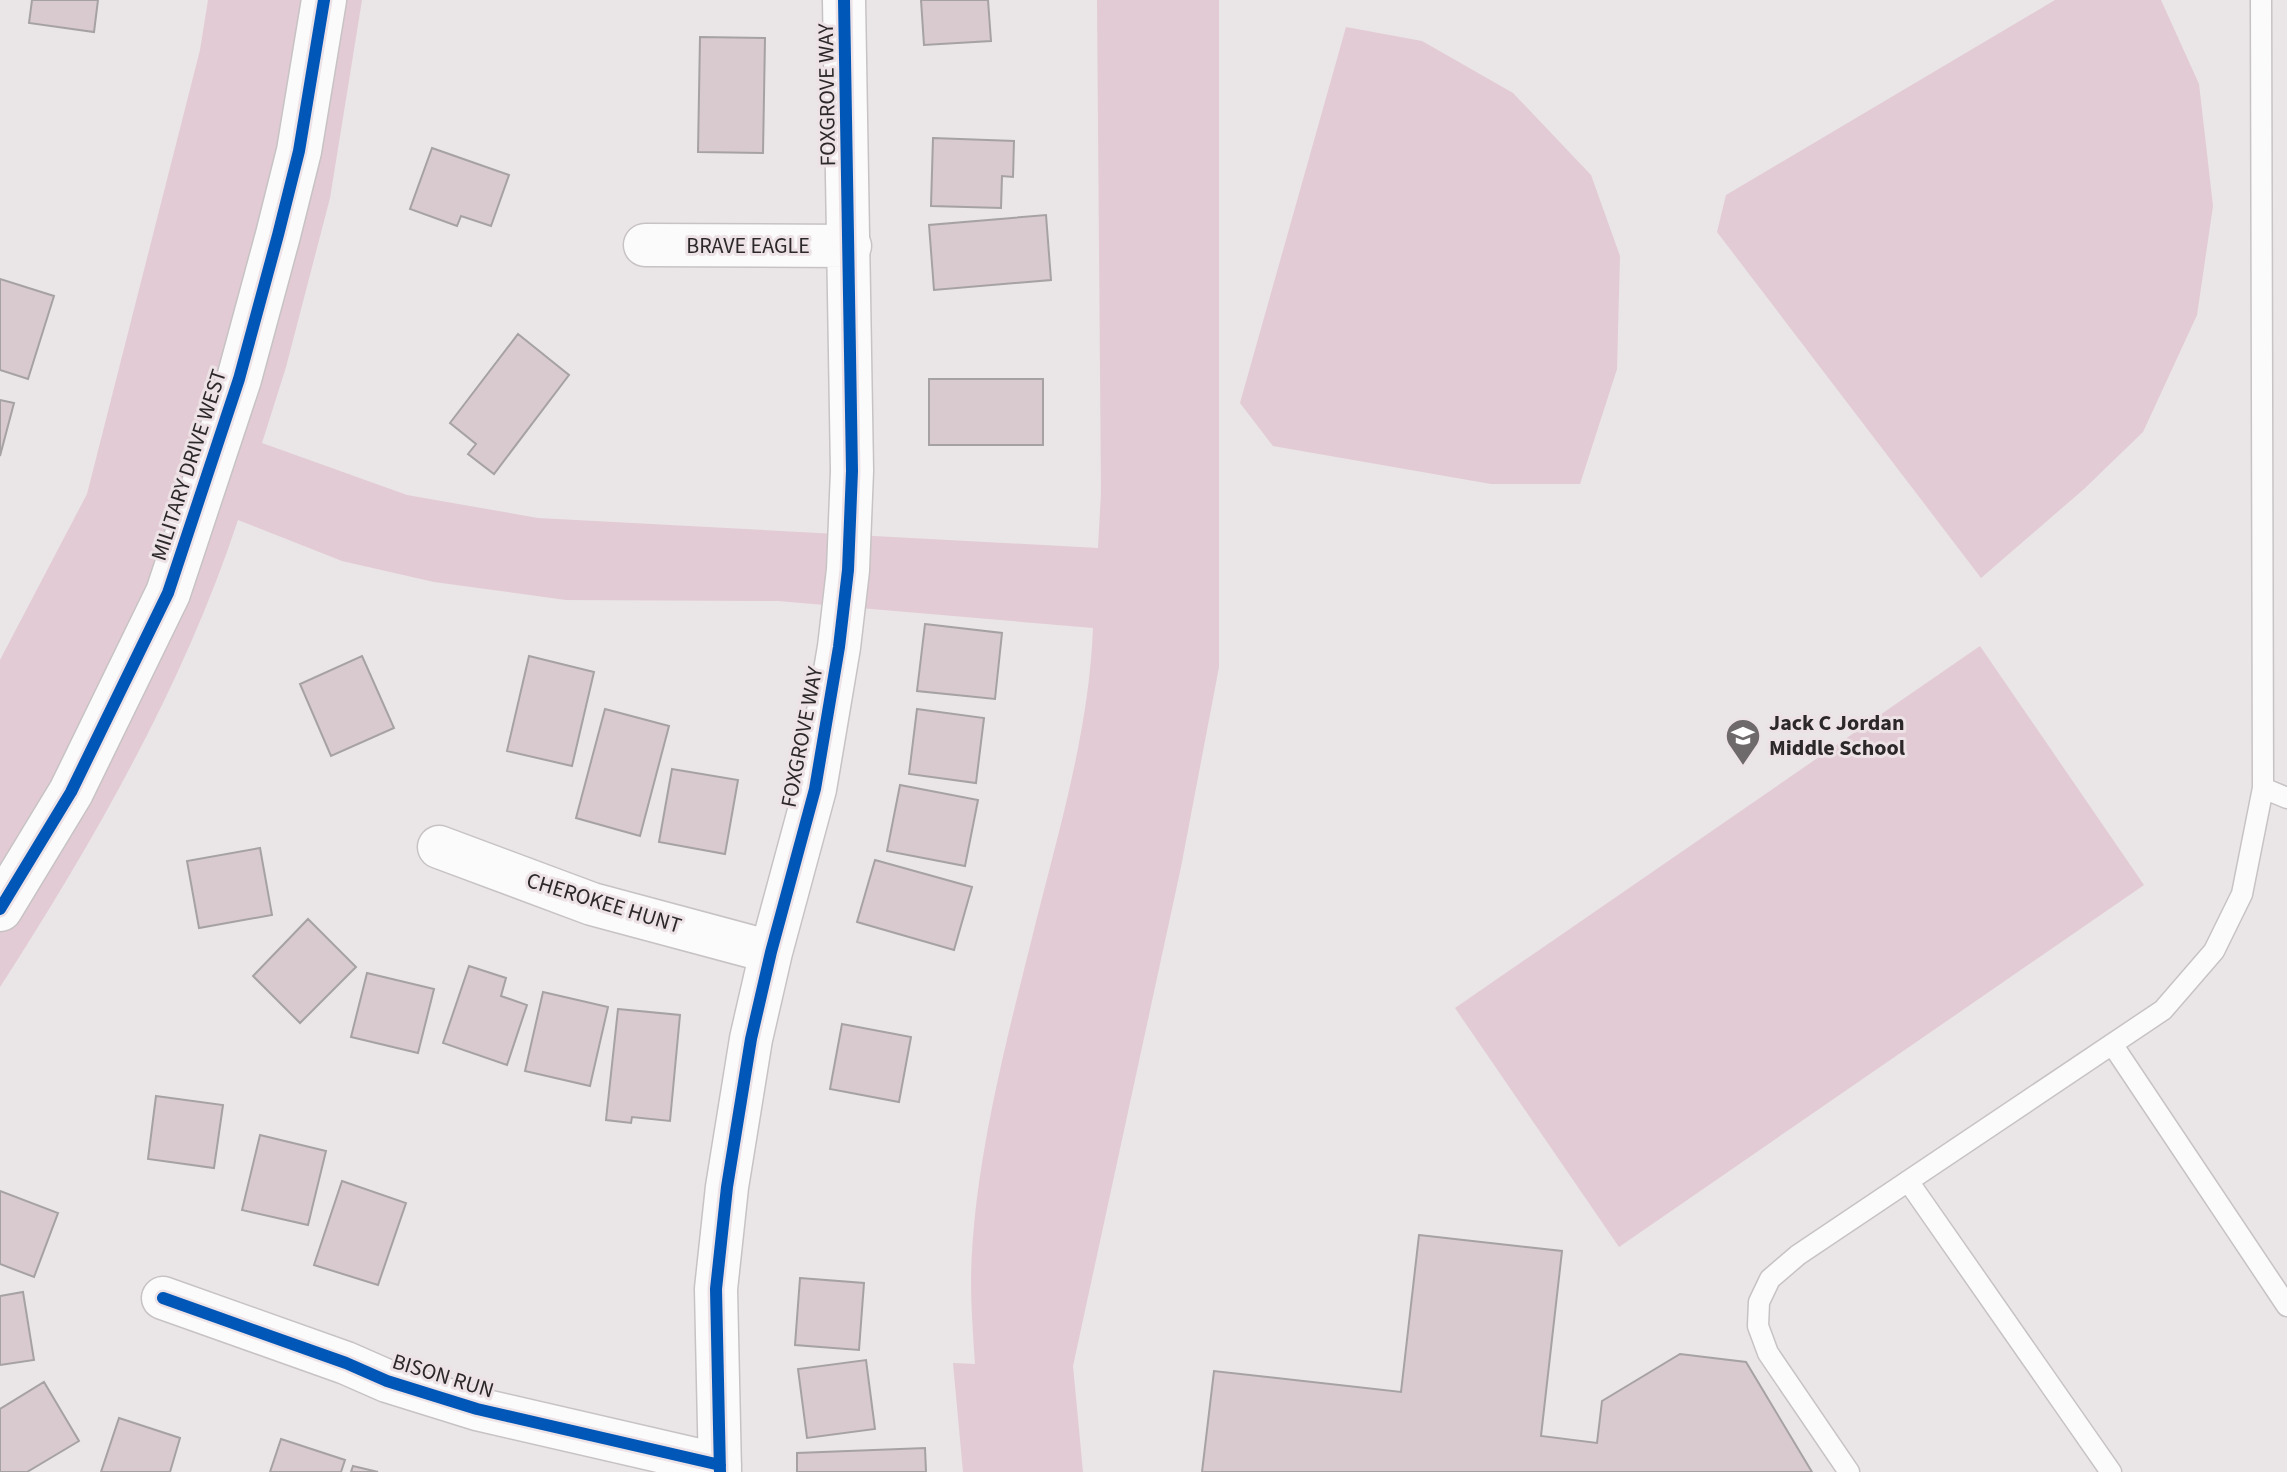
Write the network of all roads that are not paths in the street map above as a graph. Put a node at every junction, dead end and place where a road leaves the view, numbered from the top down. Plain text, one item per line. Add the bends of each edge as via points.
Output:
1 (324, 0) edge
2 (844, 0) edge
3 (2261, 0) edge
4 (645, 245) dead end
5 (850, 246) junction
6 (2263, 788) junction
7 (2287, 798) edge
8 (439, 847) dead end
9 (0, 909) edge
10 (771, 952) junction
11 (2112, 1044) junction
12 (1908, 1181) junction
13 (163, 1298) dead end
14 (2287, 1306) edge
15 (720, 1468) edge
16 (1849, 1472) edge
17 (2111, 1472) edge

1 - 9 street, MILITARY DRIVE WEST via 299,151 278,235 239,379 168,593 71,792
2 - 5 street, FOXGROVE WAY
3 - 6 lane
4 - 5 street, BRAVE EAGLE
5 - 10 street, FOXGROVE WAY via 848,570 815,789
6 - 7 lane
6 - 11 lane via 2242,894 2214,951 2163,1010
8 - 10 street, CHEROKEE HUNT via 592,904
10 - 15 street, FOXGROVE WAY via 746,1069 716,1289
11 - 12 lane
11 - 14 lane
12 - 16 lane via 1798,1255 1770,1279 1759,1302 1758,1326 1768,1353
12 - 17 lane
13 - 15 street, BISON RUN via 477,1409

